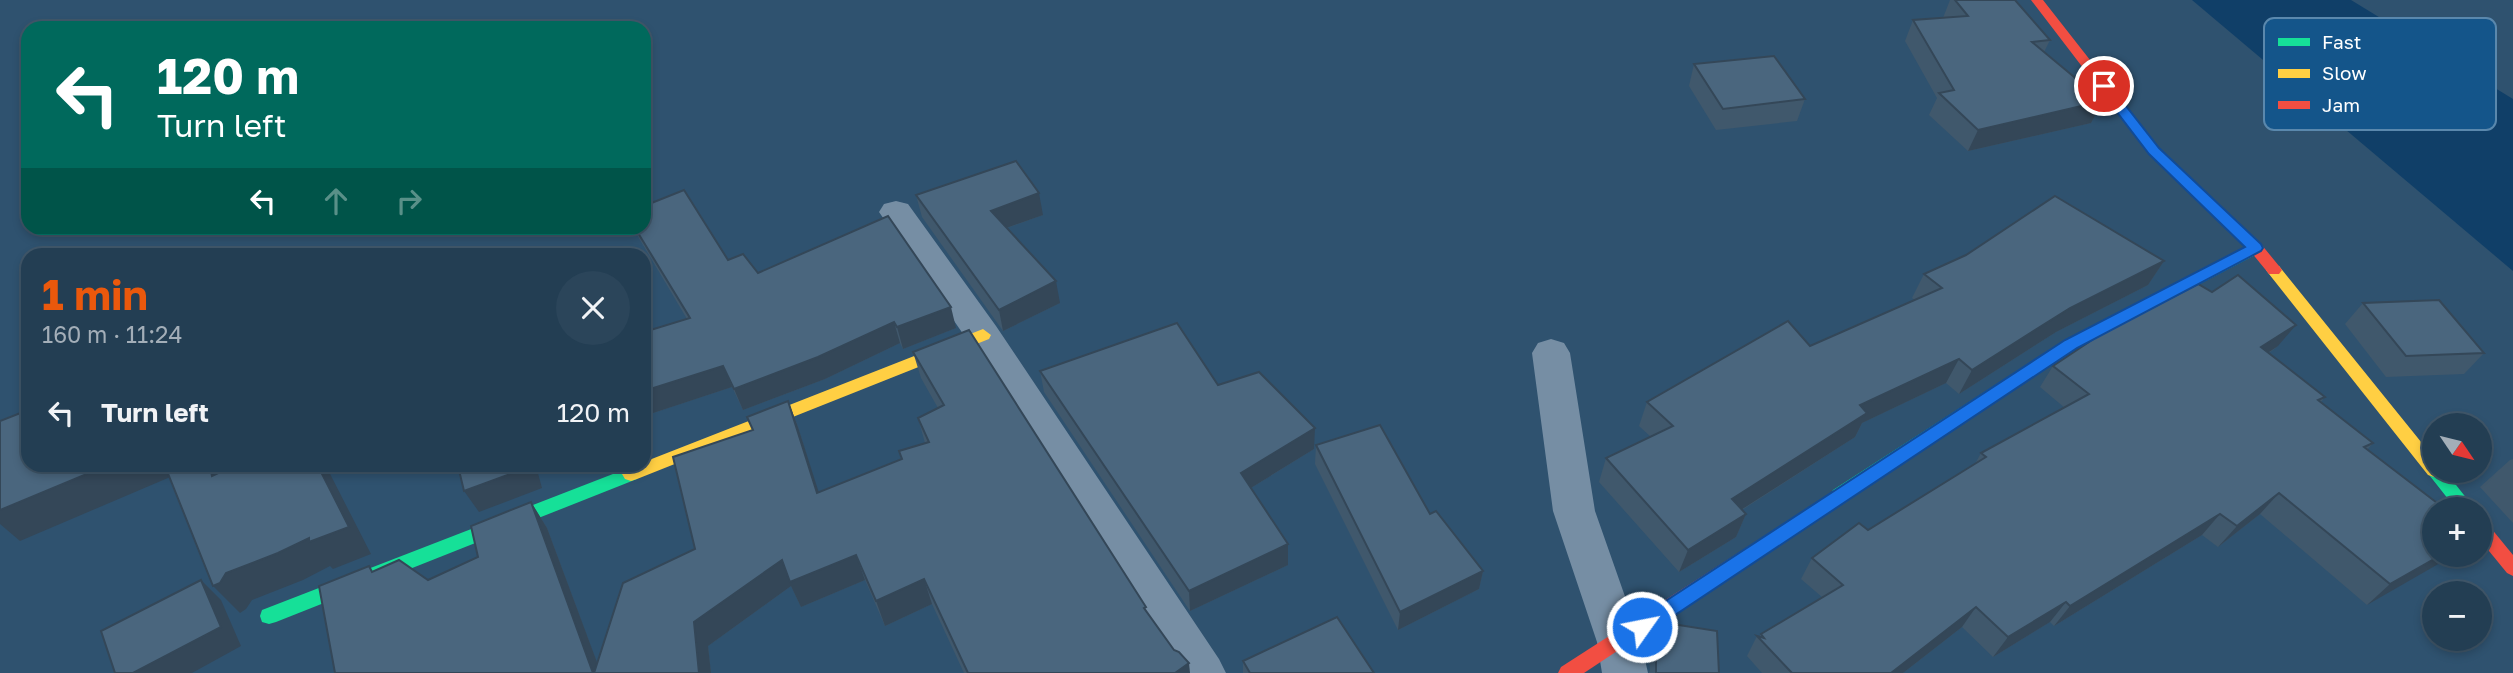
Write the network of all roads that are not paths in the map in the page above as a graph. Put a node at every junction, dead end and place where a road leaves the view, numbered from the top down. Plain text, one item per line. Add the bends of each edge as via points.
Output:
1 (2037, 0) edge
2 (896, 212) dead end
3 (2256, 248) junction
4 (983, 335) junction
5 (1551, 353) dead end
6 (2422, 454) edge
7 (651, 465) edge
8 (634, 472) edge
9 (2445, 483) edge
10 (2456, 497) edge
11 (2492, 542) edge
12 (2513, 568) edge
13 (269, 615) dead end
14 (1622, 657) edge
15 (1203, 673) edge
16 (1568, 673) edge

1 - 3 street via 2154,151
2 - 4 street
3 - 6 street
3 - 14 street via 2071,344
4 - 7 street
4 - 15 street
5 - 14 street via 1574,511
8 - 13 street
9 - 10 street
11 - 12 street
14 - 16 street

